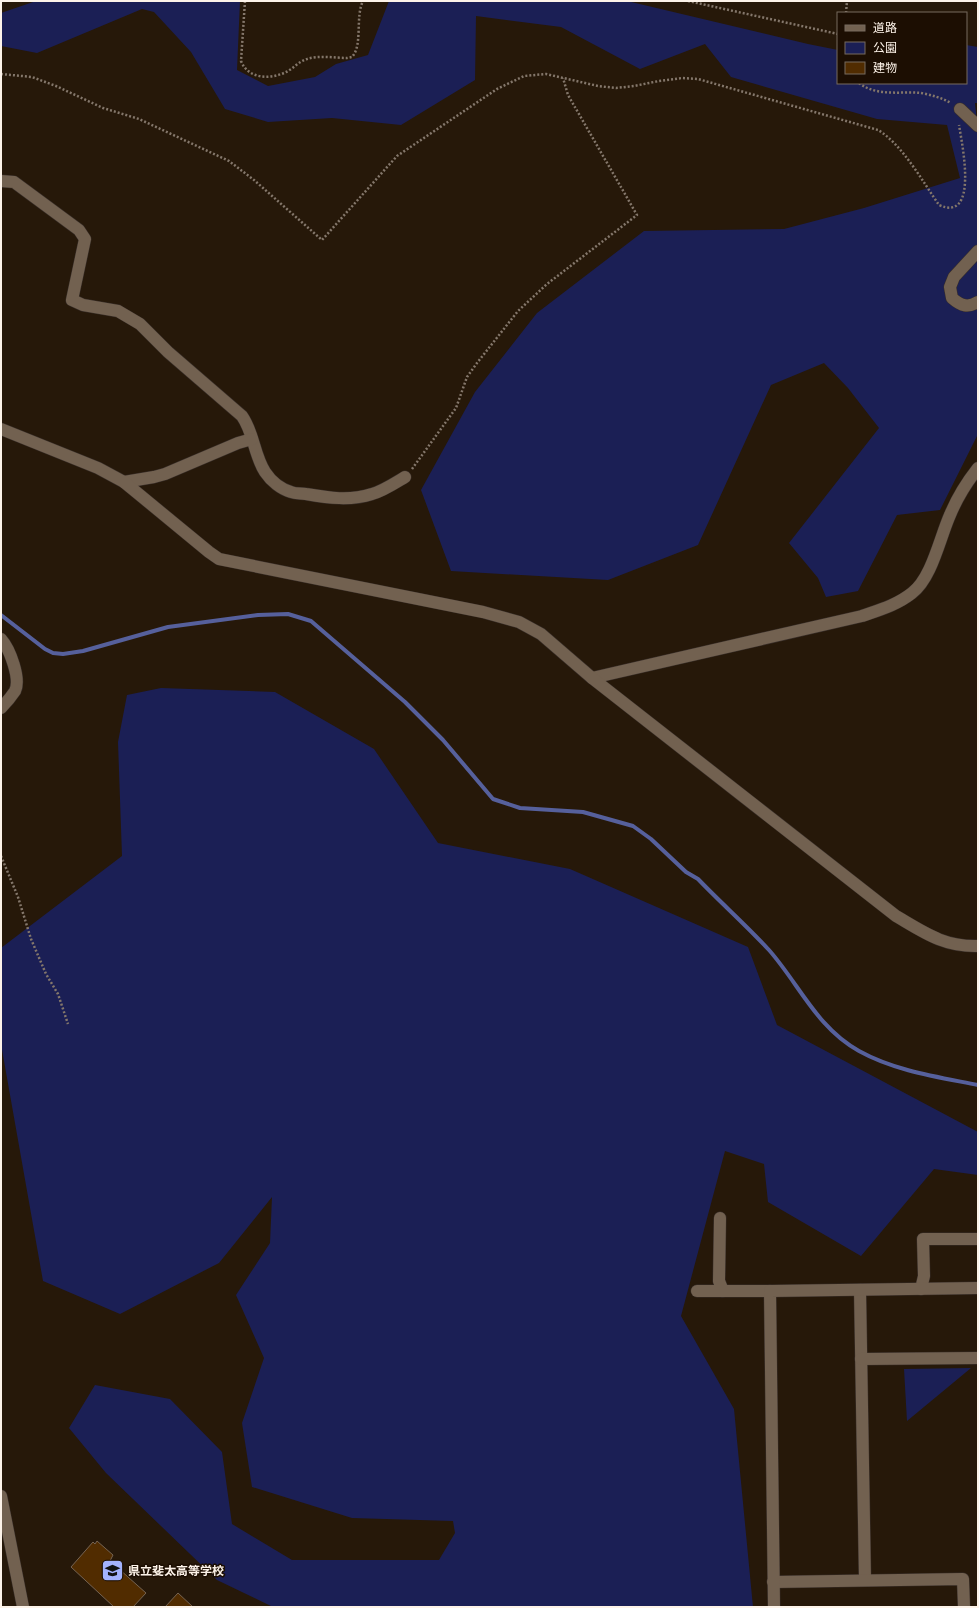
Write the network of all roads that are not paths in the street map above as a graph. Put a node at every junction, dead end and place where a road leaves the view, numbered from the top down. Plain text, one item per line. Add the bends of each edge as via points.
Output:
1 (960, 108) road end
2 (978, 126) edge
3 (1, 181) edge
4 (978, 251) edge
5 (978, 302) edge
6 (1, 429) edge
7 (252, 439) junction
8 (978, 468) edge
9 (405, 477) road end
10 (124, 482) junction
11 (1, 639) edge
12 (592, 678) junction
13 (1, 708) edge
14 (978, 946) edge
15 (720, 1218) dead end
16 (978, 1239) edge
17 (978, 1288) edge
18 (921, 1289) junction
19 (860, 1290) junction
20 (697, 1291) dead end
21 (723, 1291) junction
22 (770, 1291) junction
23 (978, 1358) edge
24 (861, 1359) junction
25 (1, 1496) edge
26 (865, 1580) junction
27 (773, 1582) junction
28 (23, 1607) edge
29 (774, 1607) edge
30 (964, 1607) edge

1 - 2 street
3 - 7 street via 14,182 79,230 85,239 72,300 83,305 118,311 140,324 168,352 242,416
4 - 5 street via 954,277 950,287 952,298 959,304 971,306
6 - 10 street via 98,468
7 - 9 street via 268,476 291,492 350,498 373,494
7 - 10 street via 165,474
8 - 12 street via 950,514 936,553 921,583 912,593 893,605 862,616
10 - 12 street via 219,559 483,612 519,622 541,634
11 - 13 street via 6,644 17,683 15,691
12 - 14 street via 896,916 942,941 955,945
15 - 21 street via 719,1281
16 - 18 street via 923,1240 924,1276
17 - 18 street
18 - 19 street
19 - 22 street
19 - 24 street
20 - 21 street
21 - 22 street
22 - 27 street
23 - 24 street
24 - 26 street
25 - 28 street
26 - 27 street
26 - 30 street via 963,1579
27 - 29 street

